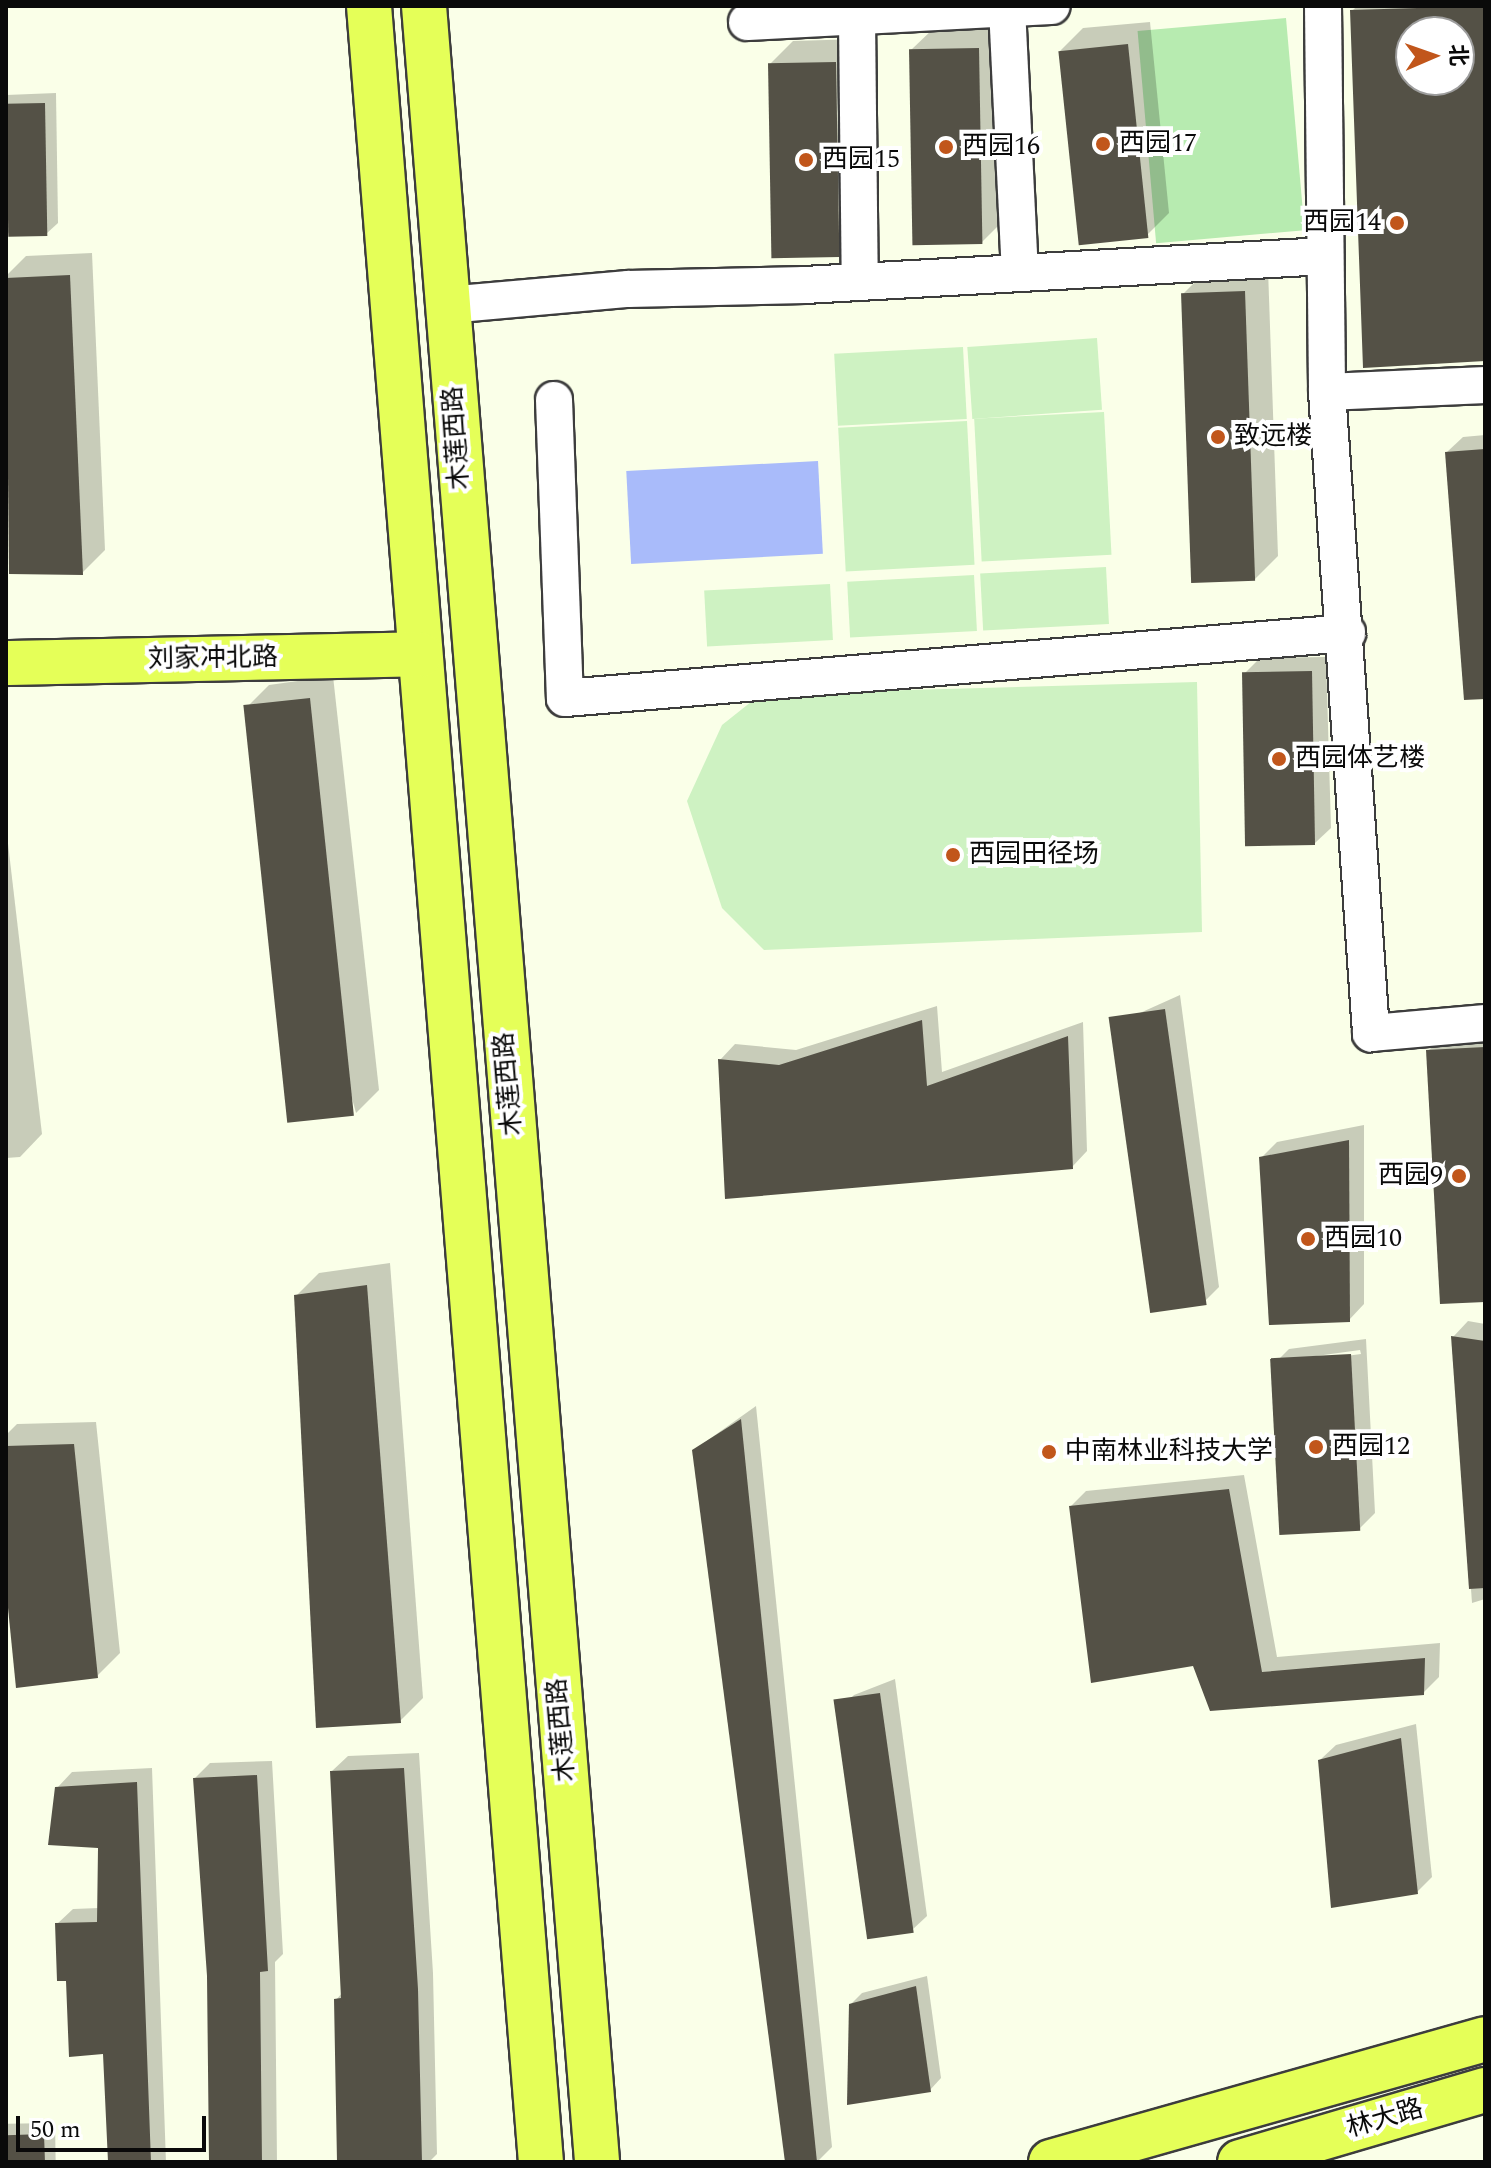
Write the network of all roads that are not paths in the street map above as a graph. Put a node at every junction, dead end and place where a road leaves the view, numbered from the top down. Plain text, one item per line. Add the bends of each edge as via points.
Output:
1 (369, 6) edge
2 (424, 6) edge
3 (1052, 6) edge
4 (1323, 6) edge
5 (1007, 8) junction
6 (857, 17) junction
7 (747, 22) dead end
8 (1325, 256) junction
9 (1020, 273) junction
10 (860, 282) junction
11 (447, 305) junction
12 (1485, 385) edge
13 (1327, 392) junction
14 (554, 400) dead end
15 (1347, 633) junction
16 (420, 647) junction
17 (6, 649) edge
18 (6, 663) edge
19 (1485, 1023) edge
20 (1485, 2039) edge
21 (1485, 2090) edge
22 (1262, 2159) edge
23 (541, 2162) edge
24 (597, 2162) edge
25 (1051, 2162) edge

1 - 16 main road, 木莲西路
2 - 11 main road, 木莲西路
3 - 5 street
4 - 8 street
5 - 6 street
5 - 9 street
6 - 7 street
6 - 10 street
8 - 9 street
8 - 13 street
9 - 10 street
10 - 11 street via 628,289
11 - 24 main road, 木莲西路
12 - 13 street
13 - 15 street
14 - 15 street via 565,698
15 - 19 street via 1371,1033
16 - 17 main road, 刘家冲北路
16 - 18 main road, 刘家冲北路
16 - 23 main road, 木莲西路
20 - 25 main road
21 - 22 main road, 林大路

